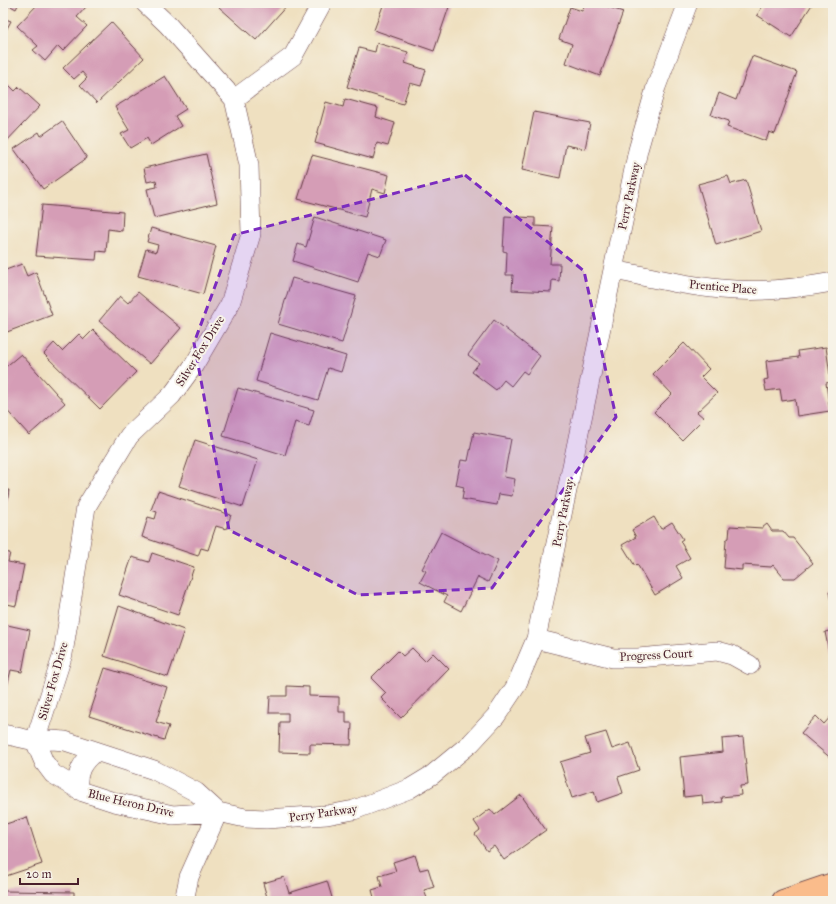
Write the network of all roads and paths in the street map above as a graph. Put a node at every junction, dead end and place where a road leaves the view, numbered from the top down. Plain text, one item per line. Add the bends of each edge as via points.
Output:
1 (145, 3) edge
2 (322, 3) edge
3 (688, 3) edge
4 (234, 99) junction
5 (614, 270) junction
6 (833, 282) edge
7 (536, 639) junction
8 (750, 665) dead end
9 (3, 734) edge
10 (35, 742) junction
11 (96, 751) junction
12 (78, 790) junction
13 (218, 812) junction
14 (833, 884) edge
15 (184, 901) edge
16 (783, 901) edge

1 - 4 street, Silver Fox Drive
2 - 4 street via 293,56
3 - 5 street, Perry Parkway via 656,87 640,143
4 - 10 street, Silver Fox Drive via 249,165 251,234 230,304 172,395 129,436 86,507 63,654
5 - 6 street, Prentice Place via 697,286 735,290 792,288
5 - 7 street, Perry Parkway
7 - 8 street, Progress Court via 613,658 717,651 732,655
7 - 13 street, Perry Parkway via 516,686 496,716 454,759 409,789 354,810 327,815 266,819 245,818
9 - 10 street
10 - 11 street via 65,741
10 - 12 street, Blue Heron Drive via 53,774
11 - 12 street via 80,768
11 - 13 street via 154,770 180,782 196,792
12 - 13 street, Blue Heron Drive via 103,799 173,815
13 - 15 street via 189,877
14 - 16 main road

